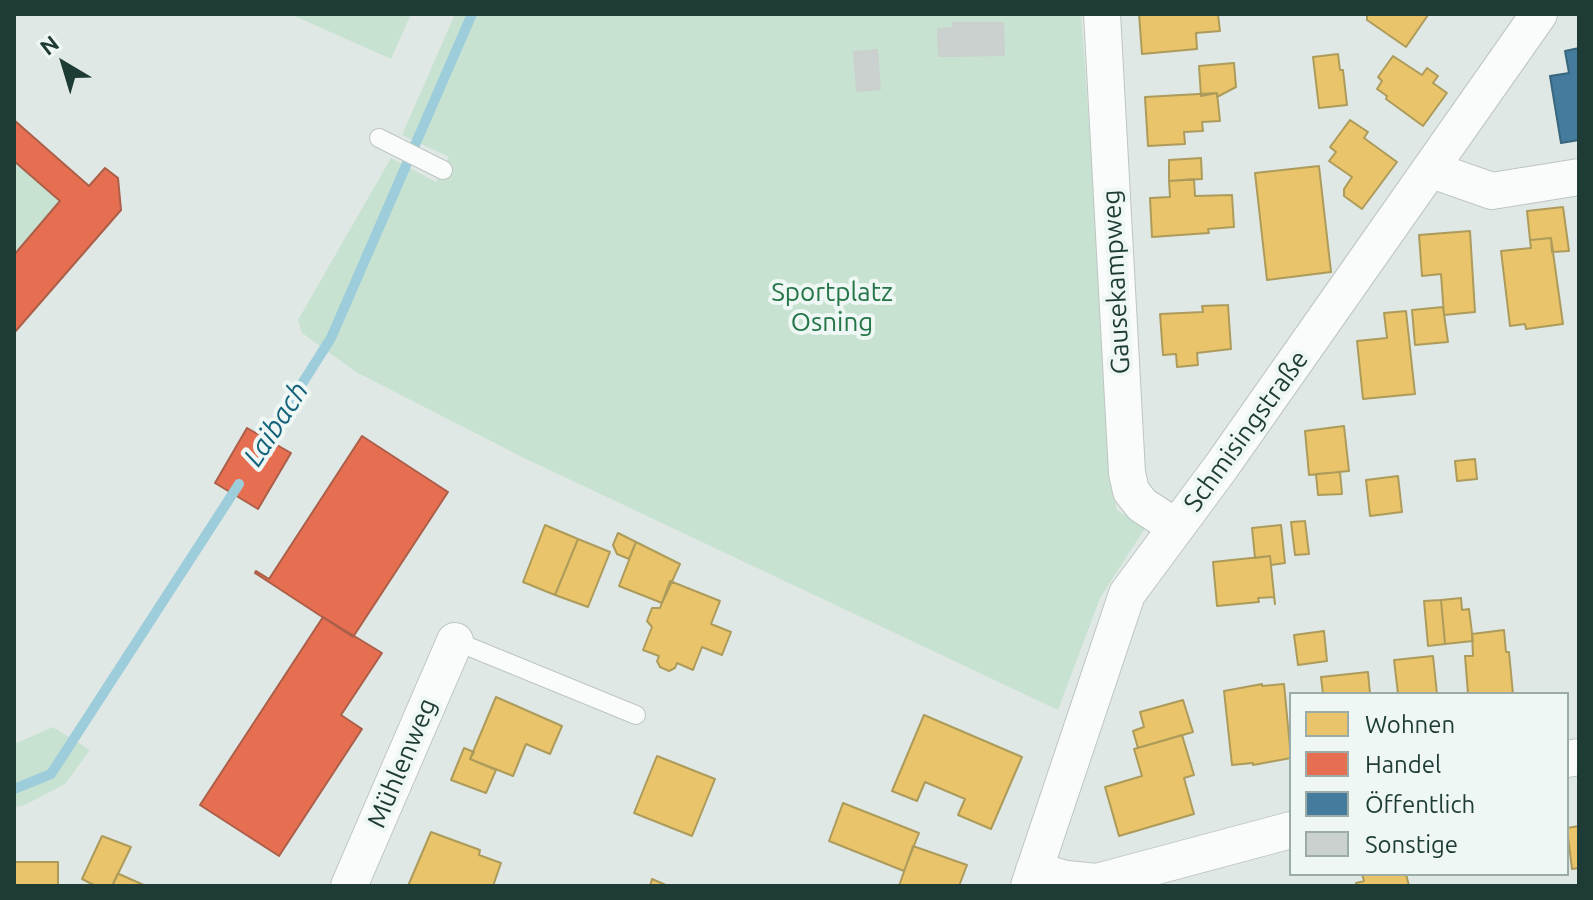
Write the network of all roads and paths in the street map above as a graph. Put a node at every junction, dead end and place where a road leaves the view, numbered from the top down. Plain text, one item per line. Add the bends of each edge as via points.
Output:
1 (1102, 14) edge
2 (1539, 14) edge
3 (388, 142) dead end
4 (443, 170) dead end
5 (1432, 170) junction
6 (1579, 177) edge
7 (1176, 527) junction
8 (455, 641) joint
9 (636, 715) dead end
10 (1289, 831) edge
11 (1031, 878) edge
12 (349, 886) edge

1 - 7 street, Gausekampweg via 1127,473 1131,491 1142,505
2 - 5 street, Schmisingstraße
3 - 4 lane
5 - 6 street via 1492,191
5 - 7 street, Schmisingstraße
7 - 11 street, Schmisingstraße via 1127,594
8 - 9 lane
8 - 12 street, Mühlenweg
10 - 11 street via 1097,882

